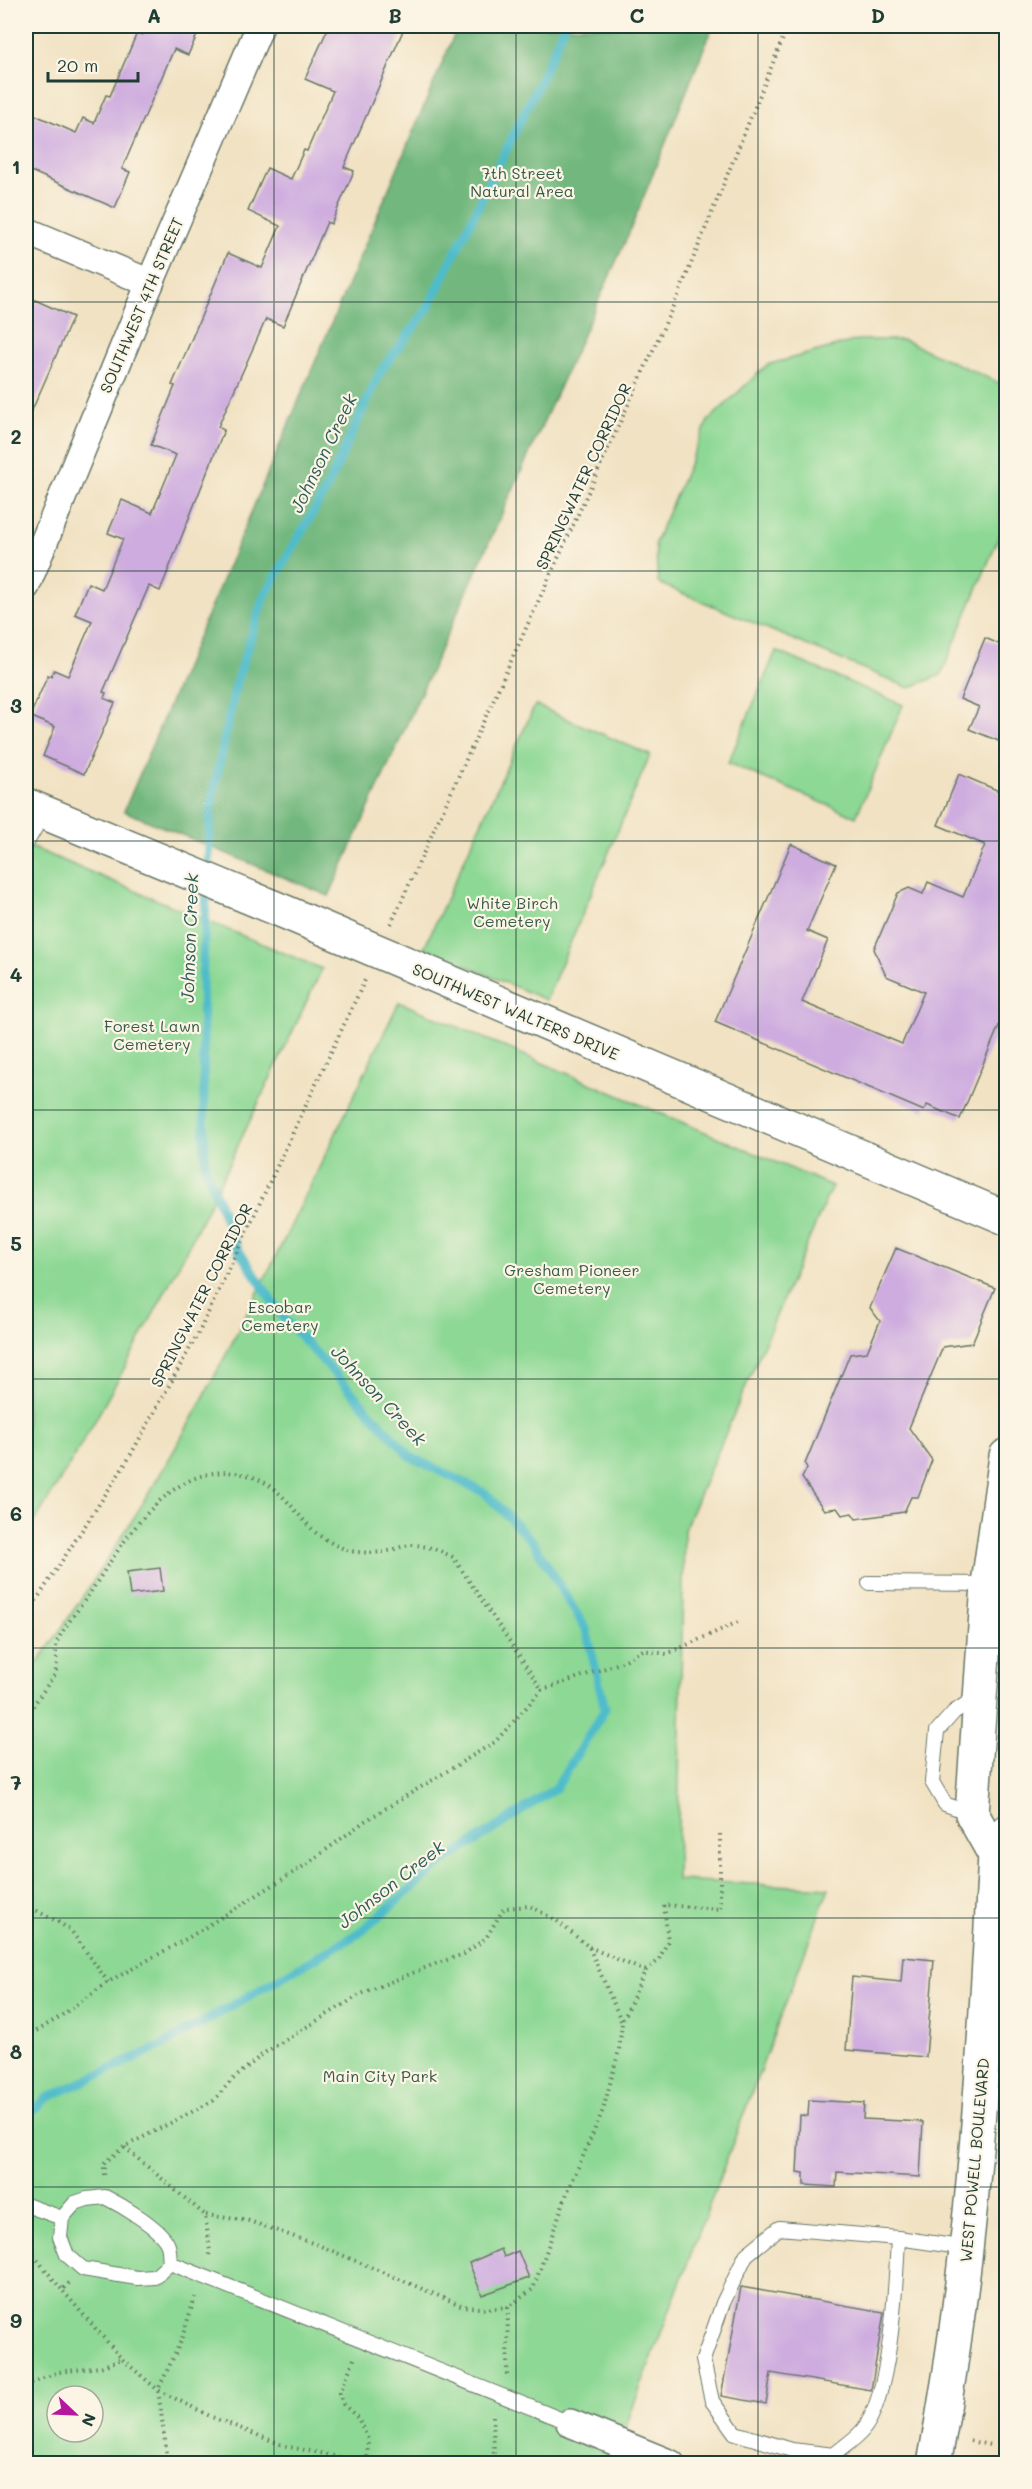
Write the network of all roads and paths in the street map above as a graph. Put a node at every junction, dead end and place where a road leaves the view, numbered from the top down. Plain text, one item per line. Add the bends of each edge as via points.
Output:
1 (260, 26) edge
2 (788, 26) edge
3 (26, 231) edge
4 (150, 283) junction
5 (26, 584) edge
6 (34, 808) edge
7 (26, 844) edge
8 (387, 932) dead end
9 (370, 970) dead end
10 (1006, 1218) edge
11 (1006, 1456) edge
12 (869, 1583) dead end
13 (988, 1584) junction
14 (26, 1616) edge
15 (738, 1622) dead end
16 (542, 1690) junction
17 (26, 1716) edge
18 (720, 1834) dead end
19 (1001, 1843) edge
20 (26, 1905) edge
21 (589, 1947) junction
22 (645, 1971) junction
23 (108, 1982) junction
24 (997, 2002) edge
25 (622, 2023) junction
26 (26, 2037) edge
27 (124, 2146) junction
28 (105, 2197) junction
29 (26, 2205) edge
30 (205, 2215) junction
31 (62, 2218) junction
32 (898, 2238) junction
33 (26, 2246) edge
34 (967, 2248) junction
35 (170, 2263) junction
36 (82, 2269) junction
37 (202, 2275) junction
38 (62, 2290) junction
39 (508, 2307) junction
40 (362, 2338) junction
41 (122, 2359) junction
42 (26, 2385) edge
43 (158, 2390) junction
44 (500, 2394) junction
45 (570, 2423) joint
46 (790, 2457) edge
47 (367, 2460) junction
48 (168, 2463) edge
49 (422, 2463) edge
50 (494, 2463) edge
51 (670, 2463) edge
52 (934, 2463) edge

1 - 4 street, SOUTHWEST 4TH STREET
2 - 8 path, SPRINGWATER CORRIDOR via 680,291
3 - 4 street
4 - 5 street, SOUTHWEST 4TH STREET
6 - 7 lane
6 - 10 main road, SOUTHWEST WALTERS DRIVE
9 - 14 path, SPRINGWATER CORRIDOR via 200,1330 126,1463
11 - 13 main road, WEST POWELL BOULEVARD
12 - 13 lane
13 - 19 main road, WEST POWELL BOULEVARD via 972,1814
15 - 16 path via 667,1654 643,1650 620,1663
16 - 17 path via 453,1557 432,1547 407,1545 384,1552 349,1551 316,1533 286,1498 263,1482 250,1476 217,1472 172,1490 144,1517 57,1643 55,1674
16 - 23 path via 495,1742 365,1821 307,1864 198,1932
18 - 22 path via 720,1909 664,1905 668,1941 658,1961
19 - 24 main road, WEST POWELL BOULEVARD
20 - 23 path via 72,1932
21 - 22 path
21 - 25 path
21 - 27 path via 557,1921 530,1906 504,1908 486,1938 464,1954 361,1994 264,2053 213,2101
22 - 25 path
23 - 26 path
24 - 34 main road, WEST POWELL BOULEVARD via 982,2097
25 - 39 path via 603,2110 567,2193 533,2289
27 - 28 path via 104,2163
27 - 30 path
28 - 31 lane via 75,2203
28 - 35 lane via 126,2207 168,2244
29 - 31 lane
30 - 37 path via 210,2251
30 - 39 path via 249,2221 318,2245 464,2306
31 - 36 lane via 60,2237 67,2255
32 - 34 lane
32 - 46 lane via 896,2298 879,2400 863,2430 834,2455
32 - 46 lane via 779,2228 746,2255 723,2303 704,2360 712,2401 735,2433
33 - 38 path
34 - 52 main road, WEST POWELL BOULEVARD via 956,2340
35 - 36 lane via 154,2277
35 - 37 lane
36 - 38 path
37 - 40 lane
37 - 43 path via 181,2341
38 - 41 path
39 - 44 path via 508,2371
40 - 44 lane
40 - 47 path via 340,2393 343,2404 358,2418 368,2439
41 - 42 path via 100,2367 59,2372
41 - 43 path
43 - 47 path via 285,2446
43 - 48 path
44 - 45 lane
44 - 50 path via 493,2416
45 - 51 street
47 - 49 path

